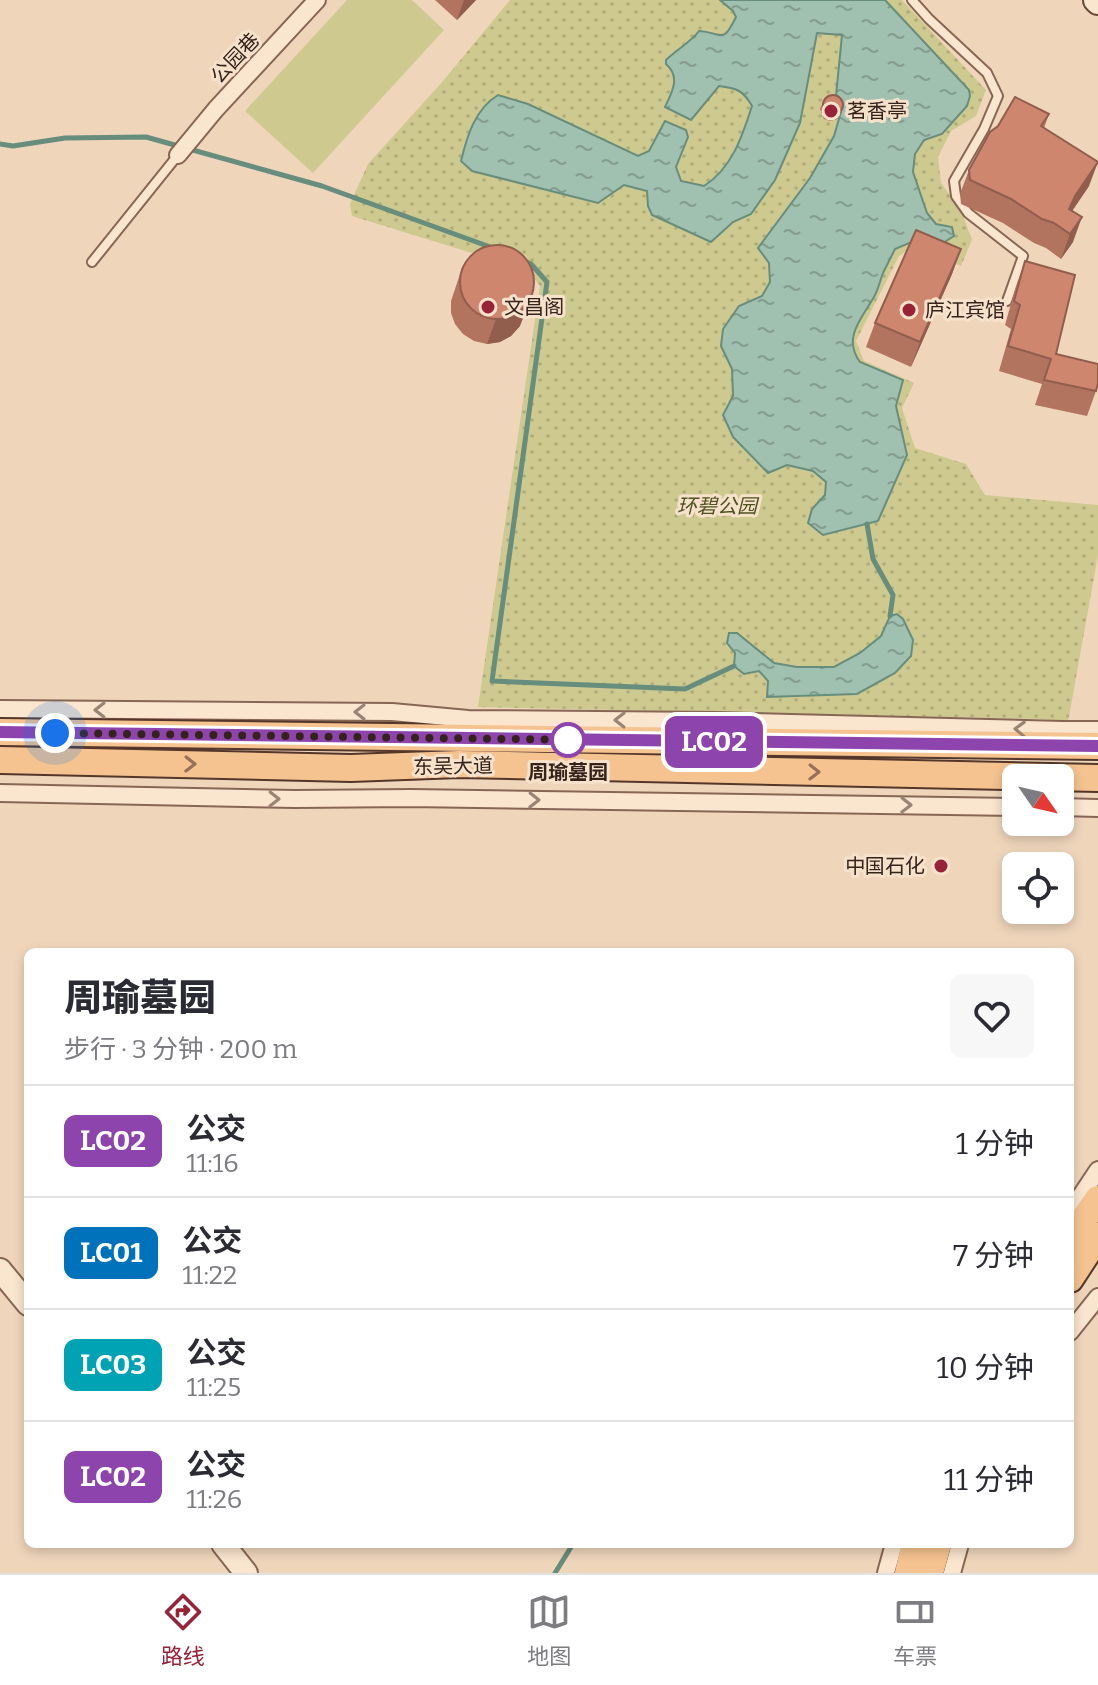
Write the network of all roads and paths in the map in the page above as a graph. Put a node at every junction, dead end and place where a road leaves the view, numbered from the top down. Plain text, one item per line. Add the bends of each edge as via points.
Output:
1 (317, 0) edge
2 (912, 0) edge
3 (178, 155) joint
4 (92, 262) dead end
5 (1007, 301) dead end
6 (0, 709) edge
7 (1098, 730) edge
8 (0, 732) edge
9 (1098, 746) edge
10 (0, 760) edge
11 (1098, 778) edge
12 (0, 793) edge
13 (1002, 807) edge
14 (1074, 807) edge
15 (1098, 808) edge
16 (1098, 1170) edge
17 (1098, 1199) edge
18 (1074, 1206) edge
19 (1074, 1233) edge
20 (1098, 1236) edge
21 (0, 1270) edge
22 (1074, 1273) edge
23 (1098, 1297) edge
24 (24, 1299) edge
25 (1074, 1327) edge
26 (226, 1548) edge
27 (893, 1548) edge
28 (914, 1548) edge
29 (937, 1548) edge
30 (959, 1548) edge
31 (246, 1573) edge
32 (886, 1573) edge
33 (908, 1573) edge
34 (930, 1573) edge
35 (952, 1573) edge

1 - 3 street, 公园巷
2 - 5 lane via 987,73 998,96 954,181 956,196 968,213 1023,256
3 - 4 lane
7 -> 6 street via 468,719 392,712
8 - 9 main road, 东吴大道
10 -> 11 main road, 东吴大道
12 -> 13 street
14 - 15 street
16 - 18 street
17 - 19 main road
20 - 22 main road
21 - 24 street
23 - 25 street
26 - 31 street
27 - 32 street
28 - 33 main road
29 - 34 main road
30 - 35 street

